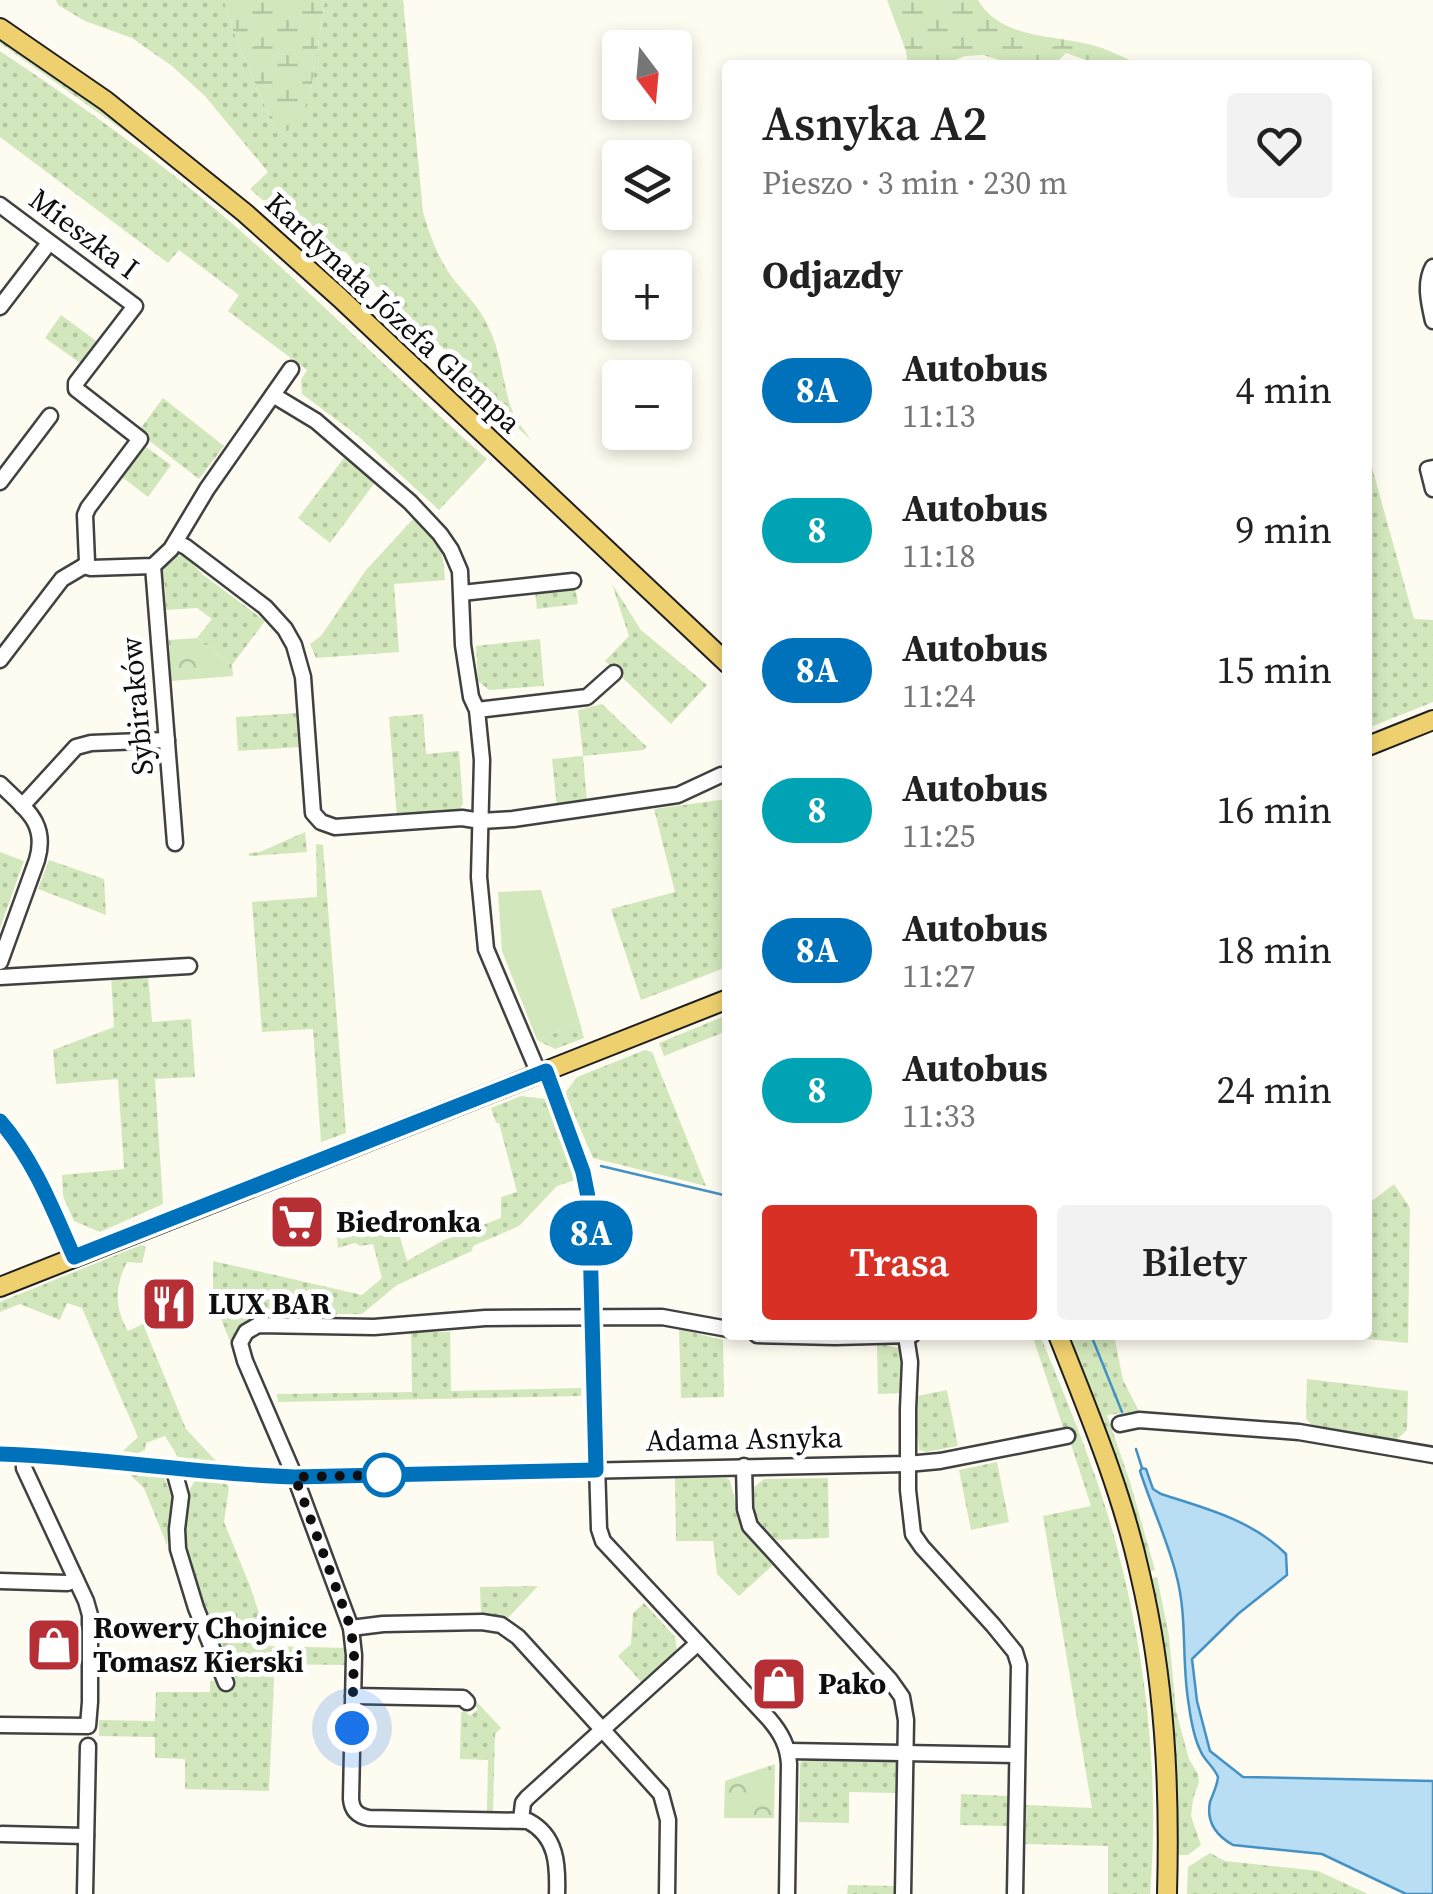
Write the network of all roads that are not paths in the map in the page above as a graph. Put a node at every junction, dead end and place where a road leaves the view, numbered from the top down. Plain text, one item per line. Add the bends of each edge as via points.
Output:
1 (0, 28) edge
2 (0, 205) edge
3 (49, 243) junction
4 (1433, 267) edge
5 (0, 307) edge
6 (1433, 321) edge
7 (291, 368) dead end
8 (273, 396) junction
9 (50, 416) dead end
10 (1433, 468) edge
11 (0, 482) edge
12 (1433, 489) edge
13 (176, 542) junction
14 (84, 566) junction
15 (153, 566) junction
16 (573, 581) dead end
17 (462, 593) junction
18 (722, 658) edge
19 (0, 660) edge
20 (614, 673) dead end
21 (476, 710) junction
22 (1433, 720) edge
23 (167, 740) junction
24 (1372, 744) edge
25 (721, 775) dead end
26 (0, 784) edge
27 (22, 806) junction
28 (481, 821) junction
29 (175, 843) dead end
30 (0, 962) edge
31 (189, 966) dead end
32 (0, 977) edge
33 (722, 1002) edge
34 (542, 1072) junction
35 (0, 1121) edge
36 (74, 1257) junction
37 (0, 1287) edge
38 (592, 1317) junction
39 (722, 1329) edge
40 (909, 1340) edge
41 (1060, 1340) edge
42 (1120, 1424) dead end
43 (1067, 1436) dead end
44 (0, 1454) edge
45 (24, 1455) junction
46 (1433, 1455) edge
47 (907, 1464) junction
48 (744, 1466) junction
49 (172, 1467) junction
50 (596, 1470) junction
51 (295, 1477) junction
52 (76, 1580) junction
53 (0, 1581) edge
54 (351, 1628) junction
55 (698, 1643) junction
56 (226, 1682) dead end
57 (354, 1696) junction
58 (467, 1702) dead end
59 (0, 1724) edge
60 (603, 1730) junction
61 (88, 1746) dead end
62 (788, 1751) junction
63 (906, 1753) junction
64 (1017, 1755) junction
65 (521, 1820) junction
66 (2, 1834) dead end
67 (86, 1836) junction
68 (85, 1894) edge
69 (557, 1894) edge
70 (667, 1894) edge
71 (787, 1894) edge
72 (903, 1894) edge
73 (1015, 1894) edge
74 (1167, 1894) edge

1 - 18 main road, Kardynała Józefa Glempa via 106,101 246,213
2 - 3 street, Mieszka I
3 - 5 street
3 - 14 street, Mieszka I via 135,306 76,383 78,392 140,439 88,508
4 - 6 street
7 - 8 street
8 - 13 street
8 - 17 street via 316,421 410,502 451,550
9 - 11 street
10 - 12 street
13 - 15 street
13 - 28 street via 265,607 294,645 303,677 313,812 321,822 335,827
14 - 15 street
14 - 19 street via 62,579
15 - 23 street, Sybiraków
16 - 17 street
17 - 21 street via 463,645
20 - 21 street via 587,697
21 - 28 street
22 - 24 main road
23 - 27 street via 76,747
23 - 29 street, Sybiraków
25 - 28 street via 678,795
26 - 27 street
27 - 30 street via 38,826 39,852
28 - 34 street via 486,949
31 - 32 street
33 - 34 main road
34 - 36 main road
34 - 38 street via 583,1172
35 - 36 street via 38,1178
36 - 37 main road
38 - 39 street via 662,1317
38 - 50 street
38 - 51 street via 258,1324 240,1343
40 - 47 street
41 - 74 main road via 1140,1574 1164,1713
42 - 46 street via 1299,1432
43 - 47 street, Adama Asnyka
44 - 45 street, Adama Asnyka
45 - 49 street, Adama Asnyka
45 - 52 street
47 - 48 street, Adama Asnyka
47 - 64 street via 914,1534 922,1548 1015,1652
48 - 50 street, Adama Asnyka
48 - 63 street via 750,1526 898,1690
49 - 51 street, Adama Asnyka
49 - 56 street via 181,1496 178,1549
50 - 51 street, Adama Asnyka
50 - 55 street via 602,1541
51 - 54 street
52 - 53 street
52 - 59 street via 91,1629 88,1726
54 - 57 street
54 - 60 street via 502,1625
55 - 60 street
55 - 62 street via 769,1718
57 - 58 street
57 - 65 street via 351,1799 358,1815
60 - 65 street via 526,1798
60 - 70 street via 665,1802
61 - 67 street
62 - 63 street
62 - 71 street
63 - 64 street
63 - 72 street
64 - 73 street
65 - 69 street via 534,1824 552,1845
66 - 67 street
67 - 68 street

